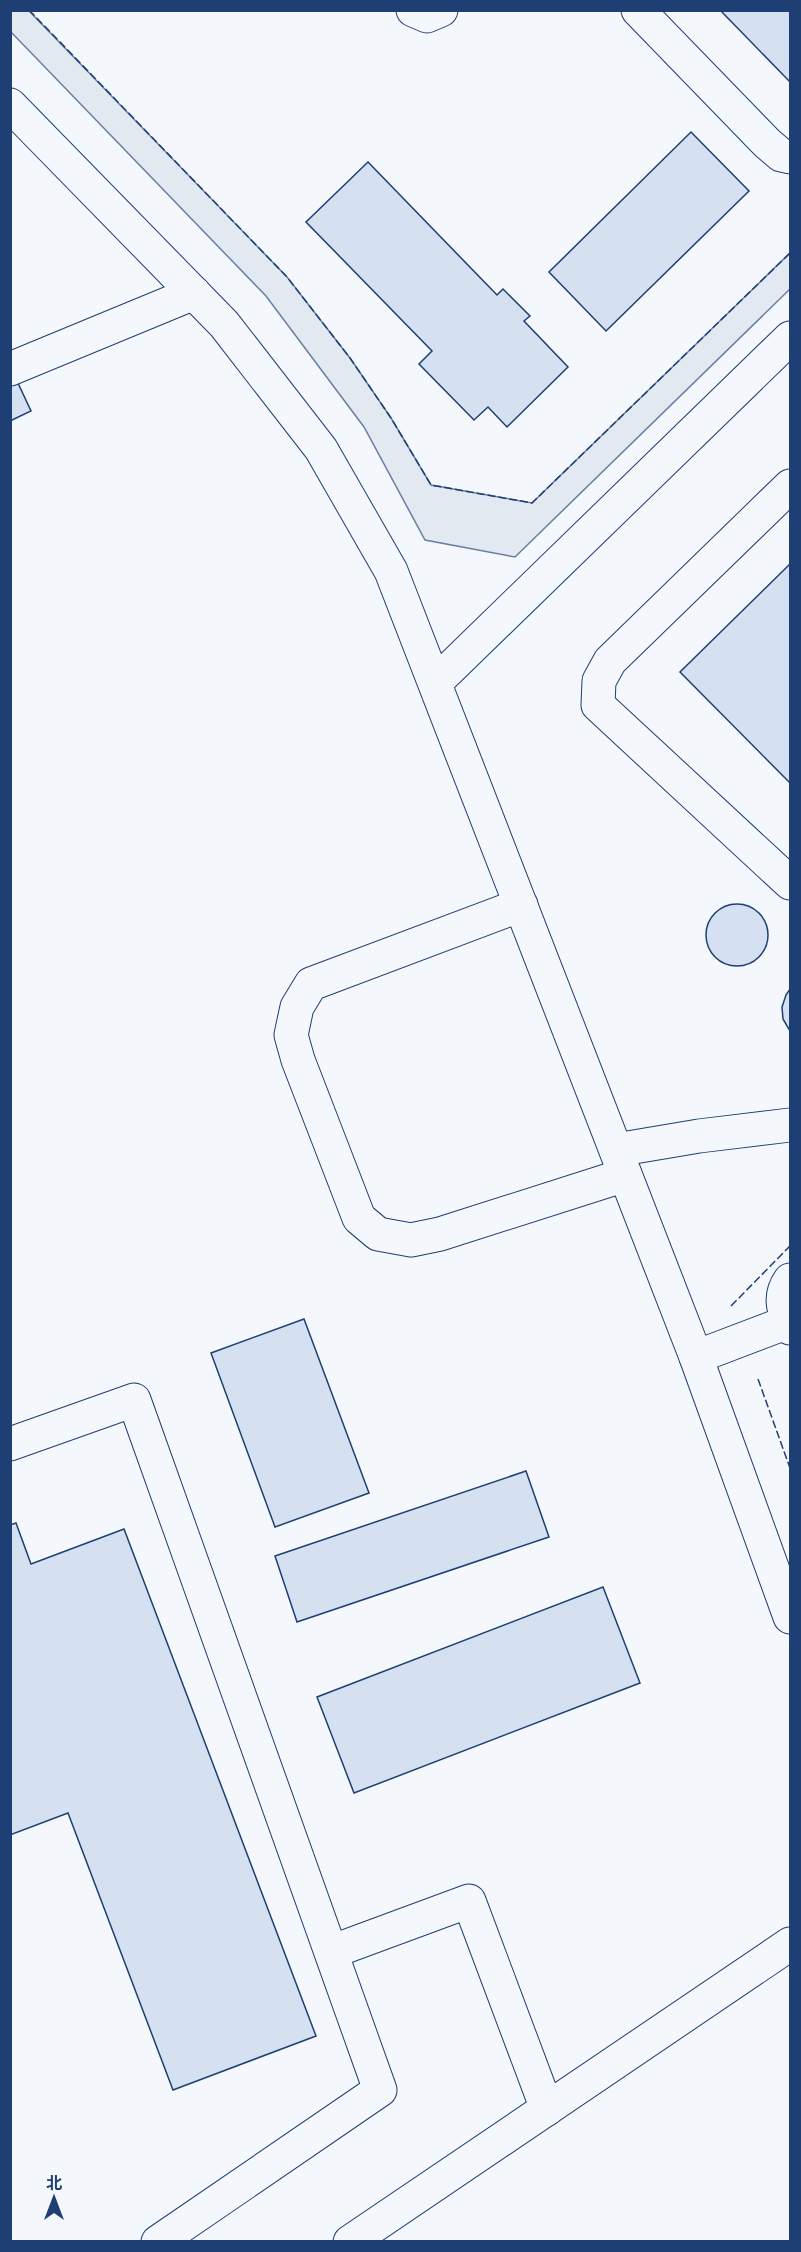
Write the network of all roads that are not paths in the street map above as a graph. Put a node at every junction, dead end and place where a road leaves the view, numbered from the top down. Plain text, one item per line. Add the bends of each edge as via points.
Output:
1 (413, 10) edge
2 (441, 10) edge
3 (638, 10) edge
4 (10, 105) edge
5 (790, 157) edge
6 (194, 293) junction
7 (790, 338) edge
8 (10, 369) edge
9 (790, 486) edge
10 (435, 683) junction
11 (790, 884) edge
12 (521, 905) junction
13 (790, 1125) edge
14 (620, 1162) junction
15 (790, 1280) edge
16 (789, 1325) edge
17 (696, 1357) junction
18 (10, 1444) edge
19 (790, 1617) edge
20 (790, 1944) edge
21 (331, 1952) junction
22 (547, 2109) junction
23 (158, 2241) edge
24 (350, 2241) edge

1 - 2 main road via 427,16
3 - 5 main road via 767,143
4 - 6 main road
6 - 8 main road
6 - 10 main road via 224,324 321,448 391,571
7 - 10 main road
9 - 11 main road via 610,661 600,681 598,705
10 - 12 main road
12 - 14 main road
12 - 14 main road via 311,984 297,1007 291,1035 298,1060 359,1218 378,1234 411,1240 440,1234
13 - 14 main road via 699,1136
14 - 17 main road
15 - 16 main road via 782,1295
16 - 17 main road
17 - 19 main road
18 - 21 main road via 134,1400
20 - 22 main road
21 - 22 main road via 469,1901
21 - 23 main road via 380,2090
22 - 24 main road

